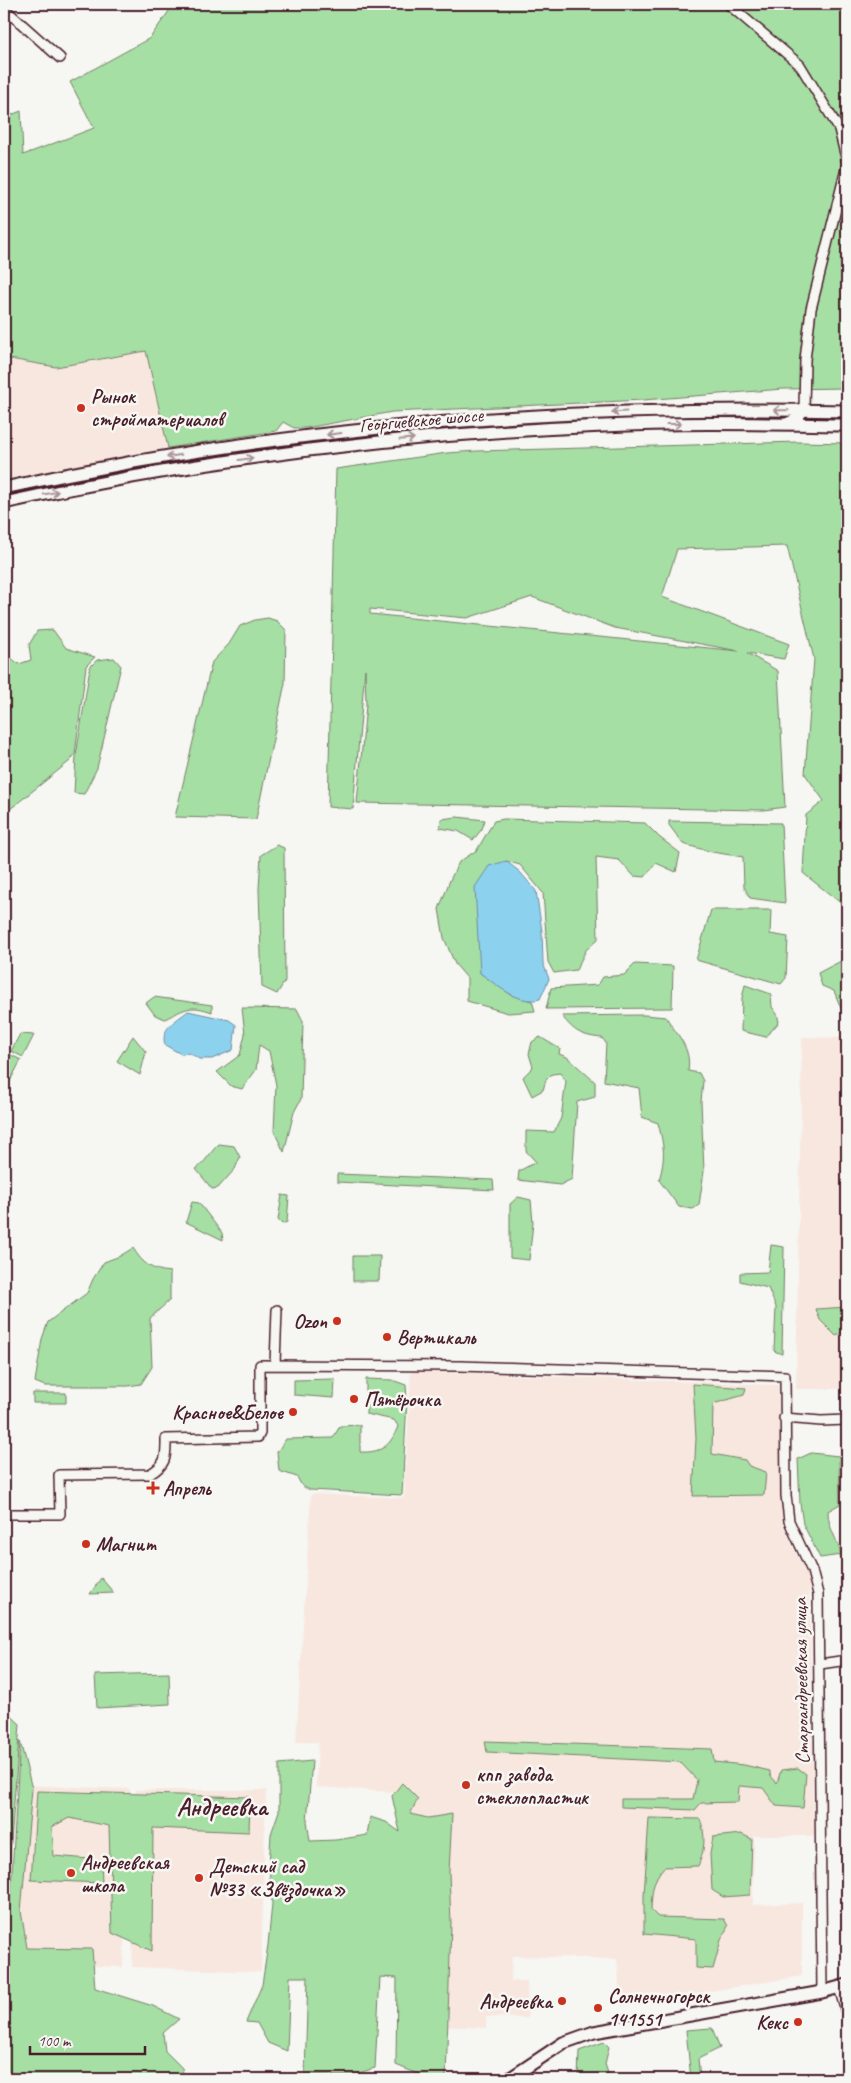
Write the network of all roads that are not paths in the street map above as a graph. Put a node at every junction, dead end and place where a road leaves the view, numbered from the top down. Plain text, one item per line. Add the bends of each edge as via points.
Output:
1 (13, 4) edge
2 (728, 4) edge
3 (5, 13) edge
4 (60, 58) dead end
5 (847, 164) edge
6 (804, 410) junction
7 (847, 411) edge
8 (783, 424) junction
9 (847, 425) edge
10 (4, 488) edge
11 (4, 503) edge
12 (277, 1310) dead end
13 (275, 1364) junction
14 (784, 1418) junction
15 (847, 1420) edge
16 (4, 1514) edge
17 (847, 1660) edge
18 (820, 1664) junction
19 (843, 1986) edge
20 (822, 1992) junction
21 (847, 2016) edge
22 (508, 2079) edge

1 - 3 street
2 - 5 street via 800,65 839,129
3 - 4 street
5 - 6 street via 810,309
6 - 7 main road, Георгиевское шоссе
6 - 8 street
6 -> 10 main road, Георгиевское шоссе via 624,412 365,430 204,451
8 - 9 main road, Георгиевское шоссе
11 -> 8 main road, Георгиевское шоссе via 244,459 385,442 602,426
12 - 13 street
13 - 14 street, Староандреевская улица via 785,1376
13 - 16 street via 260,1365 258,1437 166,1439 166,1460 150,1474 59,1475 60,1514
14 - 15 street
14 - 18 street, Староандреевская улица via 789,1521 812,1571 818,1594
17 - 18 street
18 - 20 street, Староандреевская улица
19 - 20 main road
19 - 21 street
20 - 22 main road via 594,2032 563,2043

